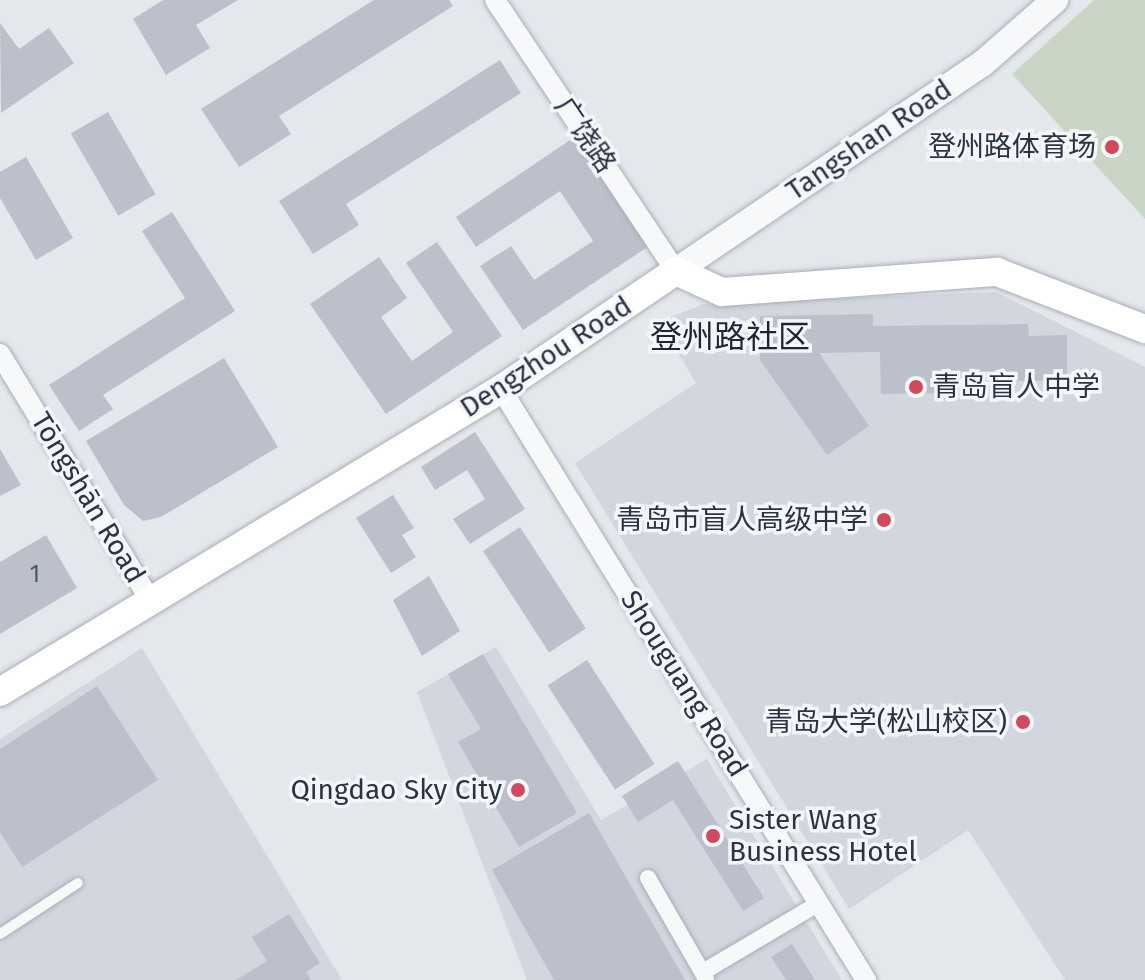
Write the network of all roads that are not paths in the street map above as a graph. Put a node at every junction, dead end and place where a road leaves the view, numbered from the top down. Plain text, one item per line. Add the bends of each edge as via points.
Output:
1 (495, 0) edge
2 (1055, 0) edge
3 (676, 271) junction
4 (1145, 329) edge
5 (0, 354) edge
6 (501, 389) junction
7 (151, 601) junction
8 (0, 692) edge
9 (648, 878) dead end
10 (78, 883) dead end
11 (819, 903) junction
12 (0, 934) edge
13 (705, 976) edge
14 (866, 980) edge

1 - 3 street, 广饶路
2 - 3 street, Tangshan Road via 982,64
3 - 4 main road via 722,292 997,272 1090,301
3 - 6 main road, Dengzhou Road
5 - 7 street, Tōngshān Road
6 - 7 main road, Dengzhou Road
6 - 11 street, Shouguang Road
7 - 8 main road, Dengzhou Road
9 - 13 street
10 - 12 lane
11 - 13 street
11 - 14 street, Shouguang Road

